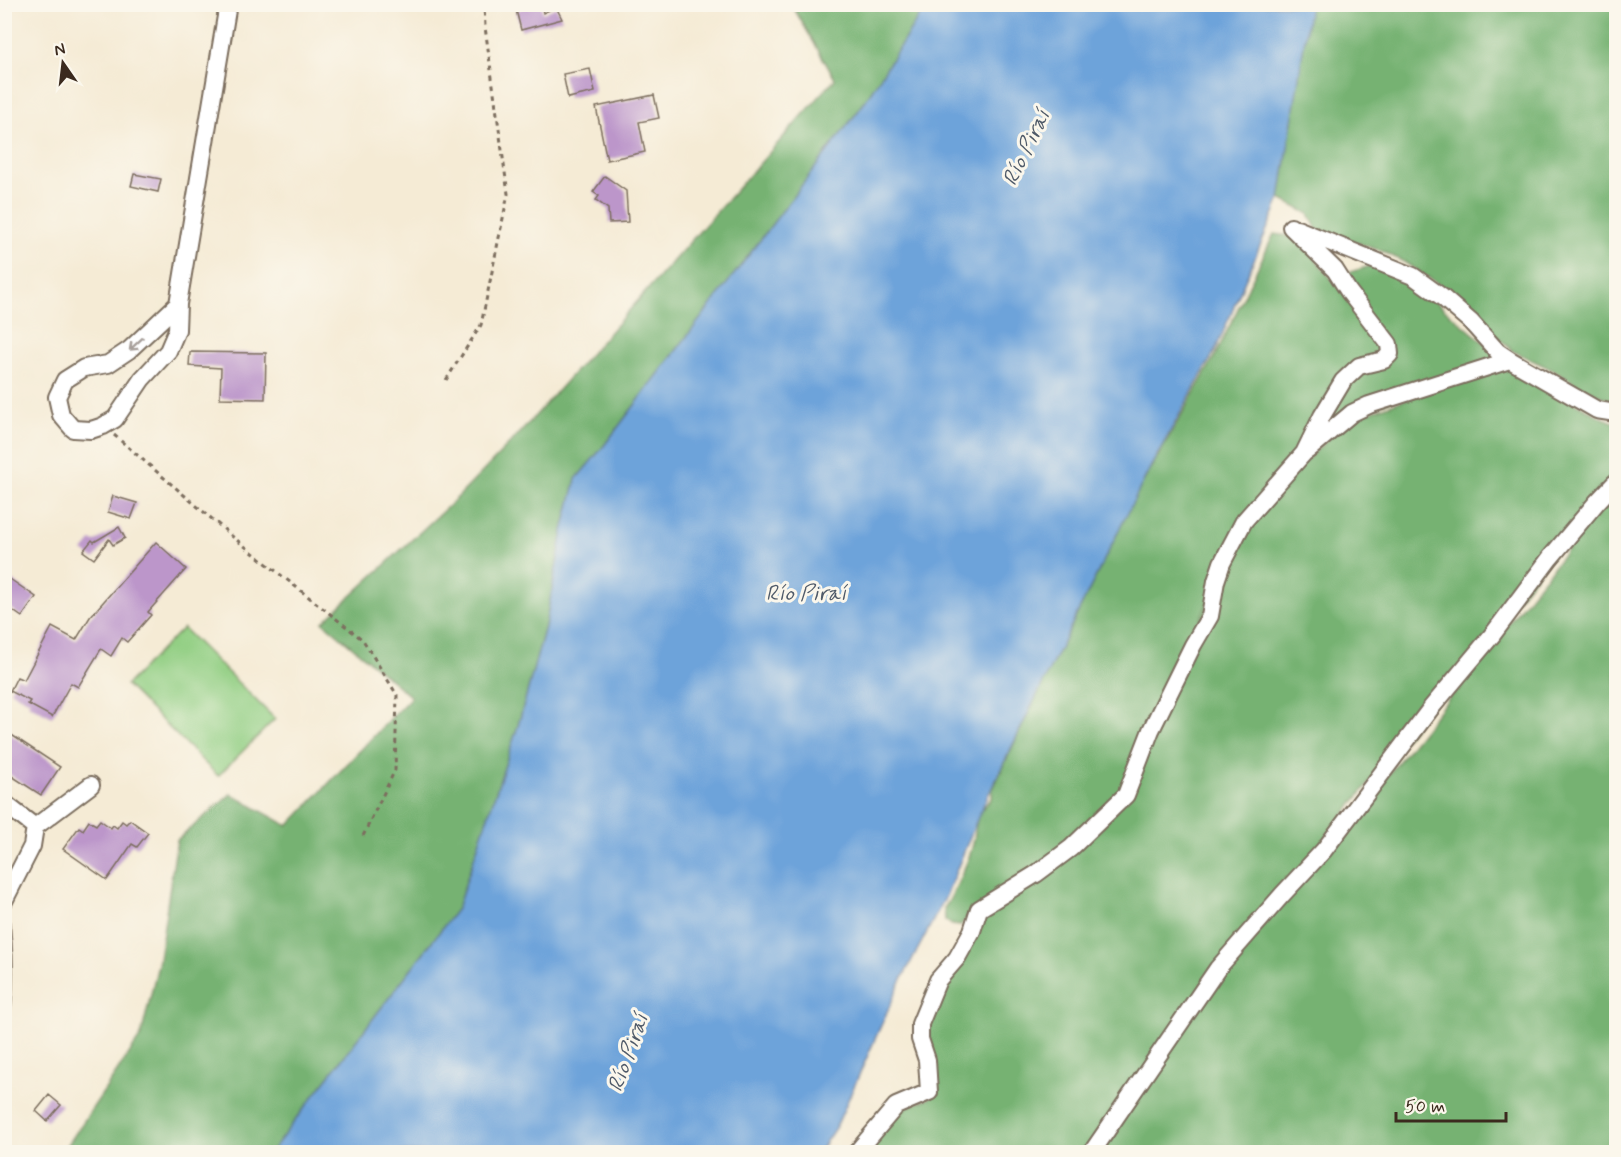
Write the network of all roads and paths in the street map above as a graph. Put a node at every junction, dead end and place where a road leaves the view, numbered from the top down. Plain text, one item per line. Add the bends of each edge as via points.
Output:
1 (228, 4) edge
2 (484, 4) edge
3 (178, 304) junction
4 (1510, 360) junction
5 (446, 380) dead end
6 (1617, 413) edge
7 (103, 426) junction
8 (1304, 453) junction
9 (1617, 482) edge
10 (91, 785) dead end
11 (4, 803) edge
12 (35, 827) junction
13 (362, 838) dead end
14 (4, 901) edge
15 (4, 914) edge
16 (4, 1026) edge
17 (857, 1152) edge
18 (1092, 1152) edge

1 - 3 street
2 - 5 path via 508,194 481,325
3 - 7 street via 177,330 168,351 114,418
3 -> 7 street via 129,350 108,364 84,368 65,380 57,397 61,415 73,429
4 - 6 street via 1597,410
4 - 8 street via 1369,405 1352,413
4 - 8 street via 1471,322 1413,276 1291,227 1335,270 1389,344 1390,354 1384,360 1359,366 1343,381
7 - 13 path via 233,537 363,640 397,694 394,770
8 - 17 street via 1244,521 1222,562 1210,616 1151,730 1126,795 1071,848 979,909 957,958 938,980 920,1024 929,1092 896,1106
9 - 18 street via 1550,558 1324,850 1218,968
10 - 12 street
11 - 12 street
12 - 14 street via 32,846
15 - 16 lane via 9,953

